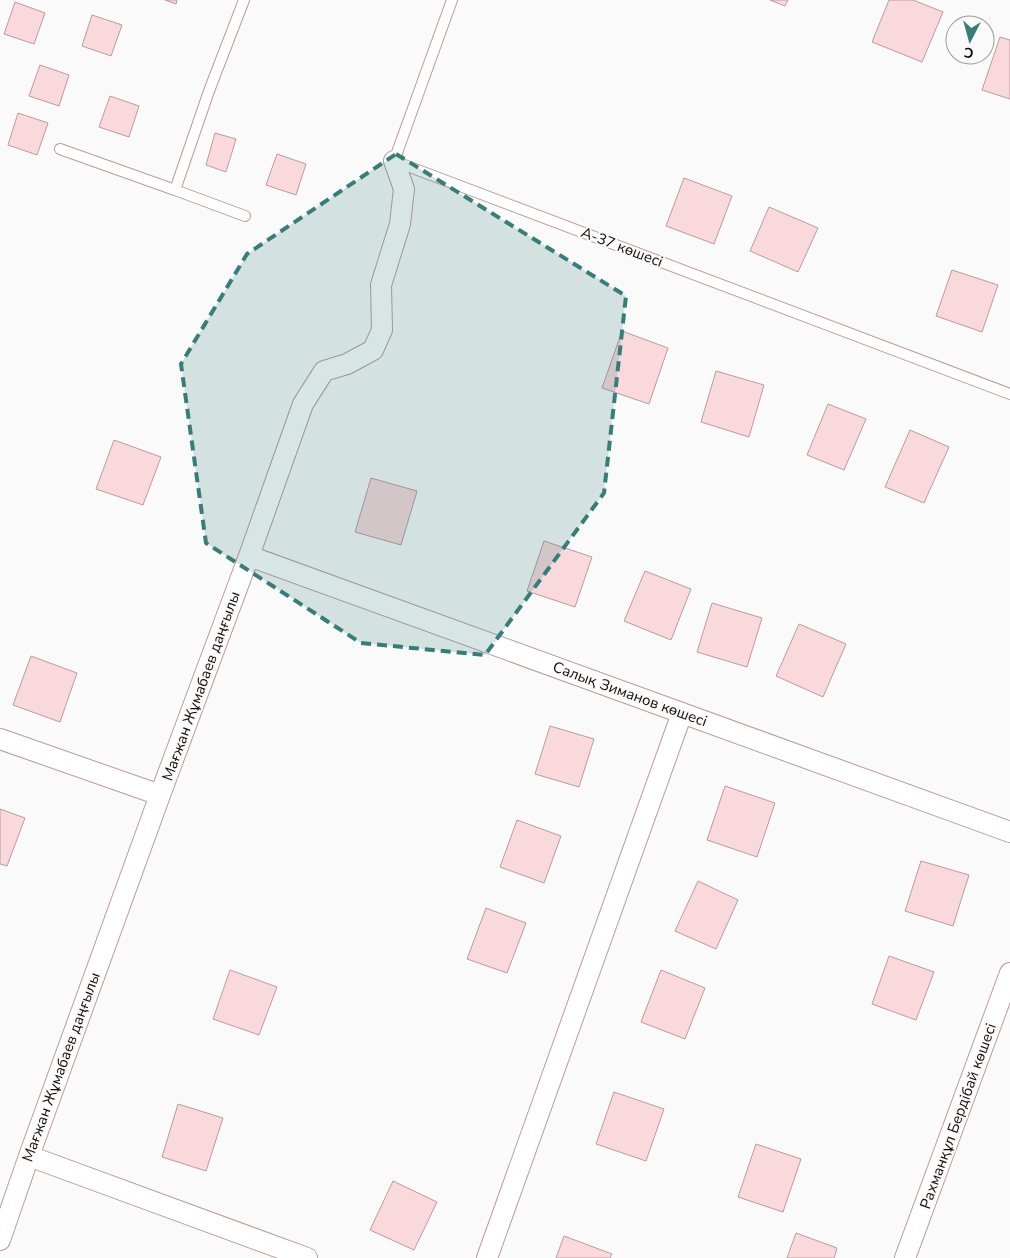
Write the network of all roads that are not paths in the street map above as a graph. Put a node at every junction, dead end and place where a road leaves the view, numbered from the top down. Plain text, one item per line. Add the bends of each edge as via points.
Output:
1 (244, 0) edge
2 (452, 0) edge
3 (60, 148) dead end
4 (394, 161) junction
5 (175, 190) junction
6 (245, 216) dead end
7 (1010, 394) edge
8 (249, 556) junction
9 (682, 712) junction
10 (0, 740) edge
11 (160, 795) junction
12 (1010, 832) edge
13 (1010, 973) edge
14 (29, 1156) junction
15 (0, 1240) edge
16 (307, 1258) edge
17 (487, 1258) edge
18 (905, 1258) edge

1 - 5 lane
2 - 4 lane
3 - 5 lane
4 - 7 lane, А-37 көшесі
4 - 8 street, Мағжан Жұмабаев даңғылы via 404,190 400,224 382,285 382,330 373,350 347,364 324,371 303,404
5 - 6 lane
8 - 9 street, Салық Зиманов көшесі
8 - 11 street, Мағжан Жұмабаев даңғылы
9 - 12 street, Салық Зиманов көшесі
9 - 17 street
10 - 11 street
11 - 14 street, Мағжан Жұмабаев даңғылы
13 - 18 street, Рахманқұл Бердібай көшесі
14 - 15 street, Мағжан Жұмабаев даңғылы
14 - 16 street

